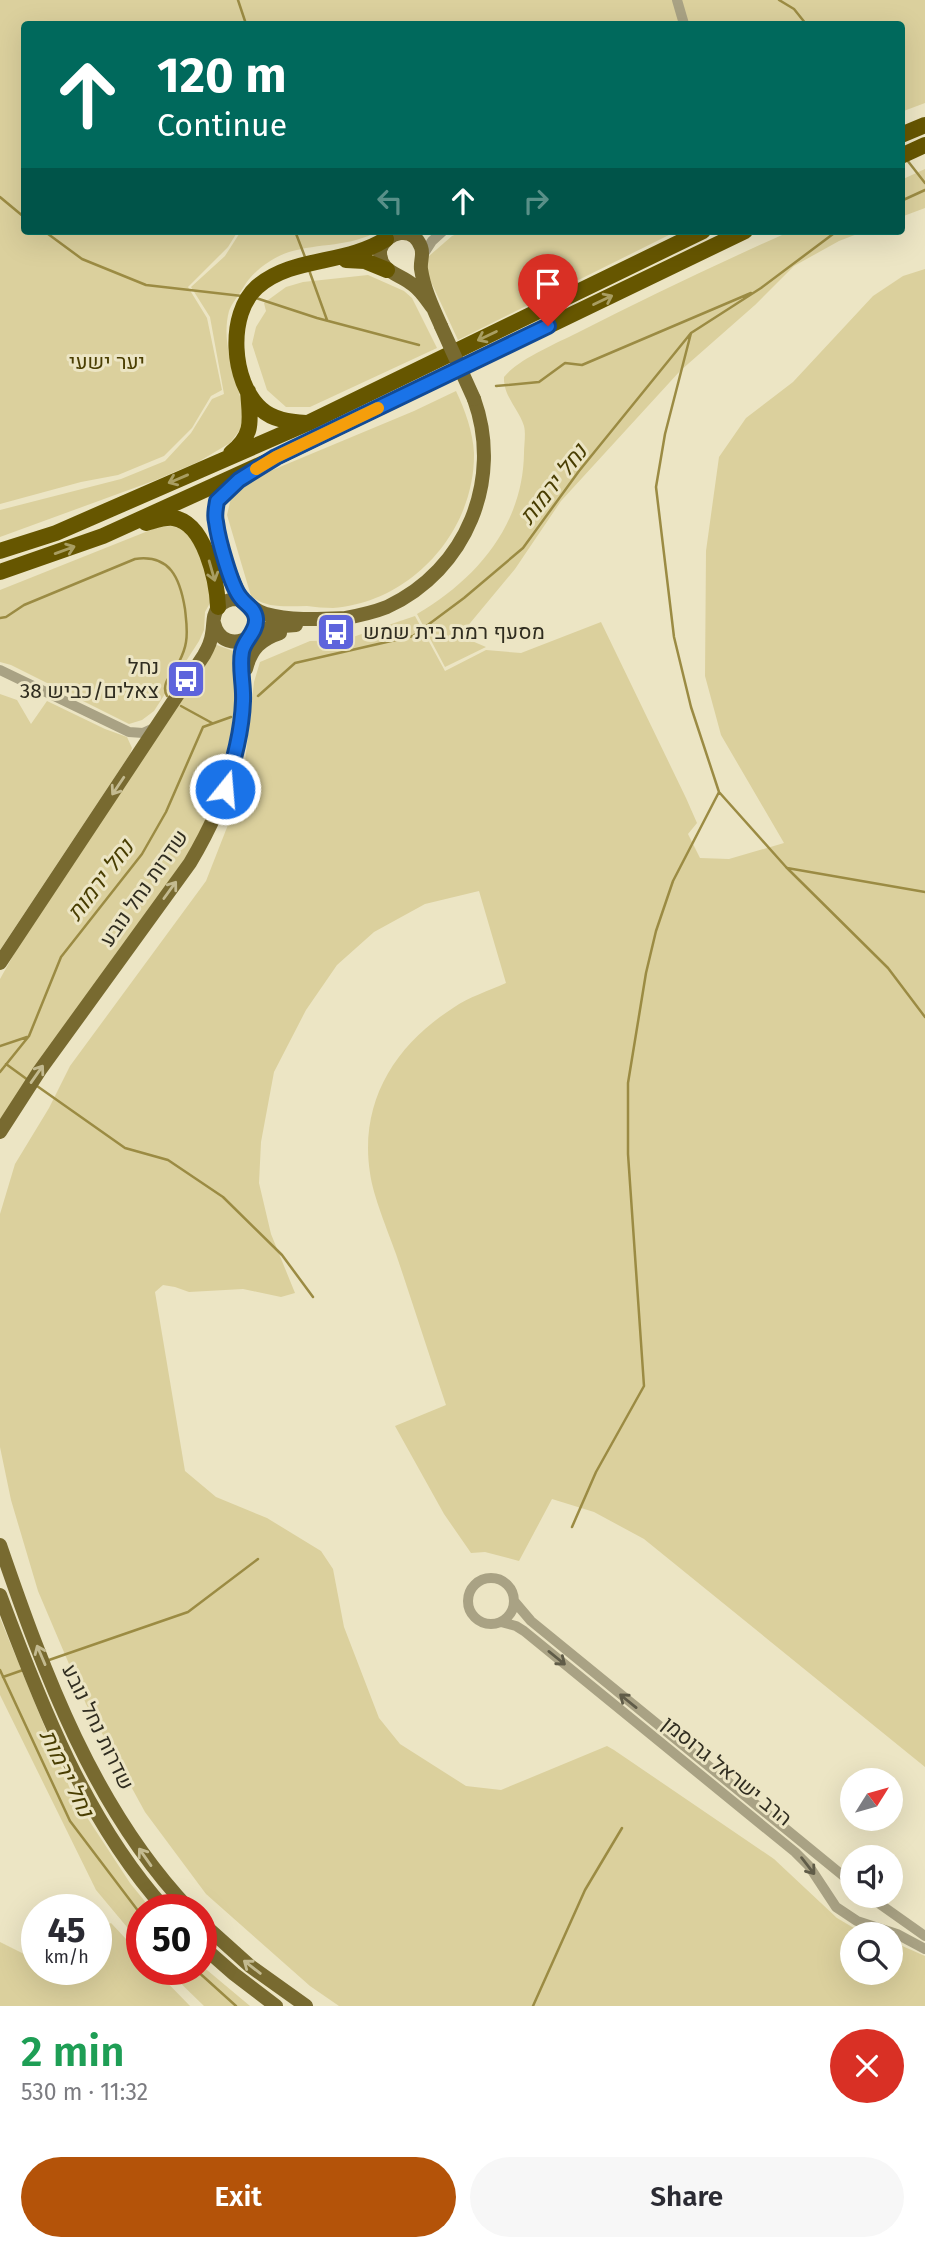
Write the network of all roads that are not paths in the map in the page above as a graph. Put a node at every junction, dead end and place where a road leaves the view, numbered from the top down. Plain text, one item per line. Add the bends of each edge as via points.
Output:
1 (677, 0) edge
2 (683, 21) edge
3 (925, 125) edge
4 (905, 133) edge
5 (925, 145) edge
6 (905, 154) edge
7 (392, 235) edge
8 (412, 235) edge
9 (439, 235) edge
10 (695, 235) edge
11 (737, 235) edge
12 (386, 239) junction
13 (422, 259) junction
14 (333, 260) junction
15 (392, 272) junction
16 (432, 307) junction
17 (247, 389) junction
18 (308, 423) junction
19 (276, 457) junction
20 (213, 465) junction
21 (103, 536) junction
22 (0, 551) edge
23 (0, 572) edge
24 (247, 605) junction
25 (216, 615) junction
26 (348, 618) junction
27 (324, 622) junction
28 (249, 636) junction
29 (0, 670) edge
30 (243, 684) junction
31 (159, 724) junction
32 (129, 732) junction
33 (136, 759) junction
34 (0, 963) edge
35 (0, 1132) edge
36 (0, 1545) edge
37 (0, 1595) edge
38 (514, 1601) junction
39 (501, 1622) junction
40 (840, 1873) edge
41 (154, 1894) edge
42 (176, 1894) edge
43 (885, 1908) edge
44 (217, 1936) edge
45 (925, 1936) edge
46 (925, 1949) edge
47 (217, 1960) edge
48 (276, 2006) edge
49 (306, 2006) edge

1 - 2 street
3 - 4 highway
5 - 6 highway
7 - 12 main road
8 - 13 main road via 421,245
9 - 13 street
10 -> 18 highway
19 -> 11 highway
12 - 14 highway
12 - 15 main road via 380,255 382,264
13 - 15 main road via 412,272
13 - 16 main road
14 - 15 highway via 365,261
14 - 17 highway via 279,273 248,298 236,340
15 - 16 main road via 414,286
16 - 26 main road, bridge via 474,399 482,428 485,461 480,495 467,531 419,587 387,607
17 - 18 highway via 267,413
17 - 20 highway via 250,419 246,436
18 - 20 highway
19 - 21 highway
19 - 24 highway via 239,480 217,501 216,523 233,583
20 -> 22 highway via 56,533
23 -> 21 highway
21 -> 25 highway via 160,519 186,522 205,550 216,588
24 - 25 main road via 229,600
24 - 26 main road via 269,615
24 - 28 main road via 256,620
25 - 28 main road via 218,634 226,640 235,642
25 - 31 main road via 209,646
26 - 27 main road
27 - 28 main road via 270,627
27 - 30 main road via 263,640 250,656
28 - 30 main road, שדרות נחל נובע via 242,656
29 - 32 street
35 -> 30 main road, שדרות נחל נובע via 205,836 236,752
31 - 32 street via 143,733
31 - 33 main road
32 - 33 street via 137,746
33 -> 34 main road
42 -> 36 main road, שדרות נחל נובע via 149,1863 89,1763 35,1642
37 - 41 main road, שדרות נחל נובע via 86,1794 112,1839
38 - 39 street via 512,1611
38 - 39 street via 510,1588 499,1579 485,1579 473,1587 468,1601 473,1615 485,1623
40 -> 38 street, הרב ישראל גרוסמן via 531,1621
39 -> 46 street, הרב ישראל גרוסמן via 524,1631 795,1852 836,1908
43 - 45 street
49 -> 44 main road
47 - 48 main road

